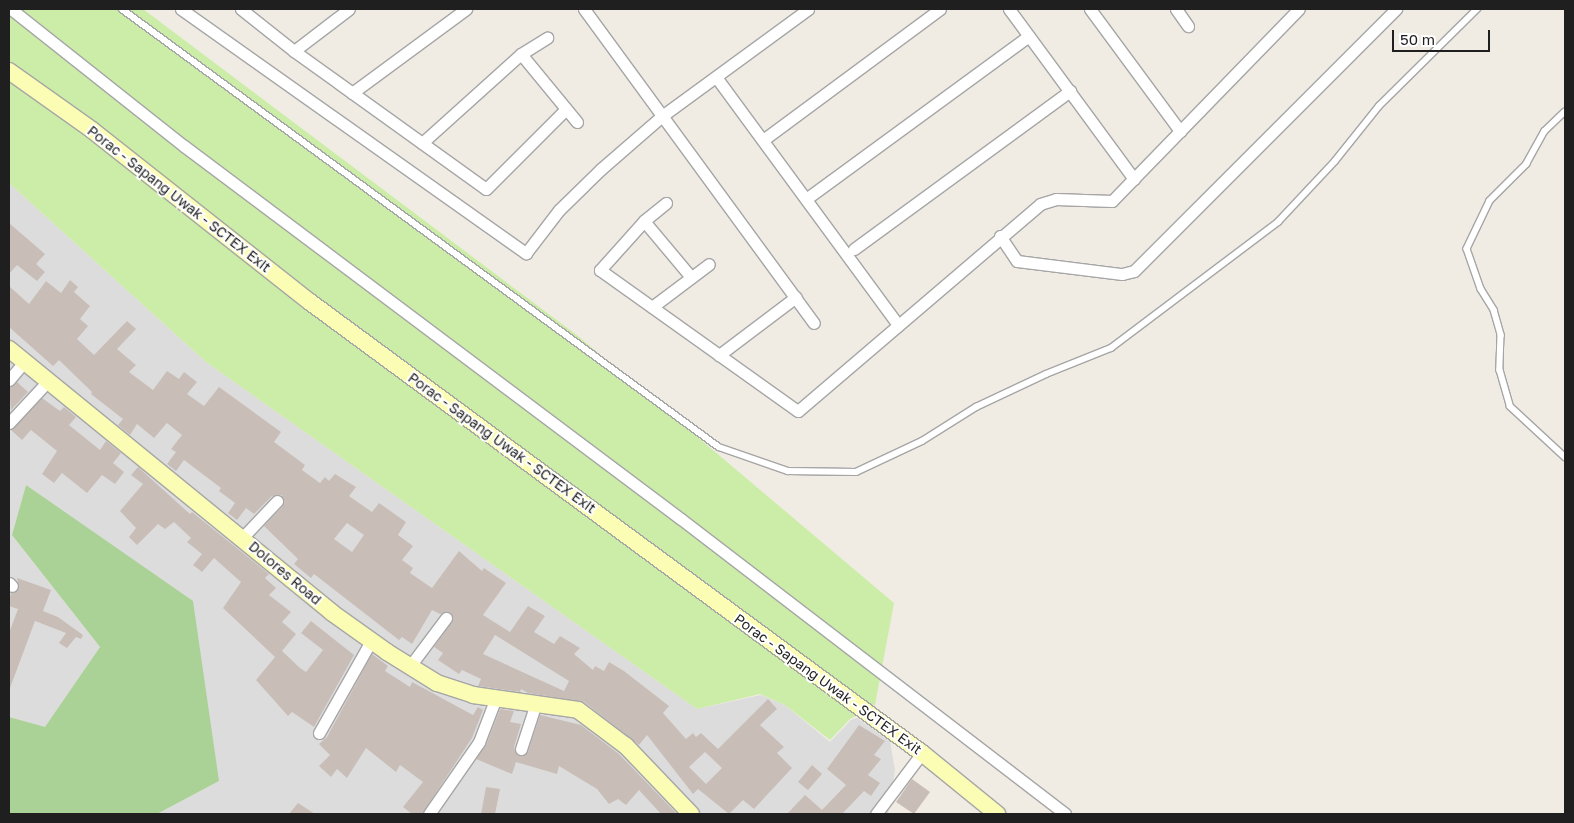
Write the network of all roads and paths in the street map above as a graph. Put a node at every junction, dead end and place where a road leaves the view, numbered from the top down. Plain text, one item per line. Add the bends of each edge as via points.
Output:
1 (11, 9) edge
2 (122, 9) edge
3 (181, 9) edge
4 (241, 9) edge
5 (349, 9) edge
6 (466, 9) edge
7 (584, 9) edge
8 (940, 9) edge
9 (1009, 9) edge
10 (1090, 9) edge
11 (1176, 9) edge
12 (1300, 9) edge
13 (1396, 9) edge
14 (1477, 9) edge
15 (802, 11) edge
16 (1188, 26) dead end
17 (1029, 36) junction
18 (547, 38) dead end
19 (294, 51) junction
20 (521, 54) junction
21 (9, 71) edge
22 (716, 77) junction
23 (1070, 92) junction
24 (352, 93) junction
25 (566, 109) junction
26 (1565, 112) edge
27 (662, 116) junction
28 (577, 122) dead end
29 (1180, 131) junction
30 (762, 140) junction
31 (422, 143) junction
32 (1134, 179) junction
33 (806, 199) junction
34 (666, 203) dead end
35 (644, 221) junction
36 (1000, 236) junction
37 (854, 249) dead end
38 (709, 264) dead end
39 (691, 277) junction
40 (796, 297) junction
41 (652, 306) junction
42 (814, 323) dead end
43 (898, 325) junction
44 (9, 349) edge
45 (719, 355) junction
46 (24, 362) junction
47 (9, 380) edge
48 (48, 381) junction
49 (9, 423) edge
50 (1565, 457) edge
51 (277, 501) dead end
52 (242, 538) junction
53 (446, 618) dead end
54 (371, 641) junction
55 (410, 666) junction
56 (495, 700) junction
57 (536, 703) junction
58 (319, 733) dead end
59 (521, 748) dead end
60 (922, 753) junction
61 (429, 814) edge
62 (691, 814) edge
63 (876, 814) edge
64 (997, 814) edge
65 (1065, 814) edge

1 - 65 street via 184,146 681,519
2 - 14 lane via 718,448 788,471 856,472 922,441 976,407 1111,348 1278,222 1335,162 1379,106
3 - 27 street via 526,253 559,210
4 - 19 street
5 - 19 street
6 - 24 street
7 - 27 street
8 - 30 street
9 - 17 street
10 - 29 street
11 - 16 street
12 - 29 street
13 - 36 street via 1134,271 1122,274 1017,262
15 - 22 street
17 - 23 street
17 - 33 street
18 - 20 street
19 - 24 street
20 - 25 street
20 - 31 street
21 - 60 main road, Porac - Sapang Uwak - SCTEX Exit via 92,130 310,302
22 - 27 street
22 - 30 street
23 - 32 street
23 - 37 street
24 - 31 street
25 - 28 street
25 - 31 street via 486,189
26 - 50 lane via 1545,131 1527,164 1490,200 1467,249 1499,327 1500,370 1510,406
27 - 40 street
29 - 32 street
30 - 33 street
32 - 36 street via 1112,201 1056,199 1040,204
33 - 43 street
34 - 35 street
35 - 39 street
35 - 41 street via 600,270
36 - 43 street
38 - 39 street
39 - 41 street
40 - 42 street
40 - 45 street
41 - 45 street
43 - 45 street via 798,411
44 - 46 main road, Dolores Road
46 - 47 street
46 - 48 main road, Dolores Road
48 - 49 street
48 - 52 main road, Dolores Road
51 - 52 street
52 - 54 main road, Dolores Road
53 - 55 street
54 - 55 main road, Dolores Road
54 - 58 street
55 - 56 main road, Dolores Road via 437,684
56 - 57 main road, Dolores Road
56 - 61 street via 480,742
57 - 59 street
57 - 62 main road, Dolores Road via 578,710 598,722
60 - 63 street
60 - 64 main road, Porac - Sapang Uwak - SCTEX Exit

